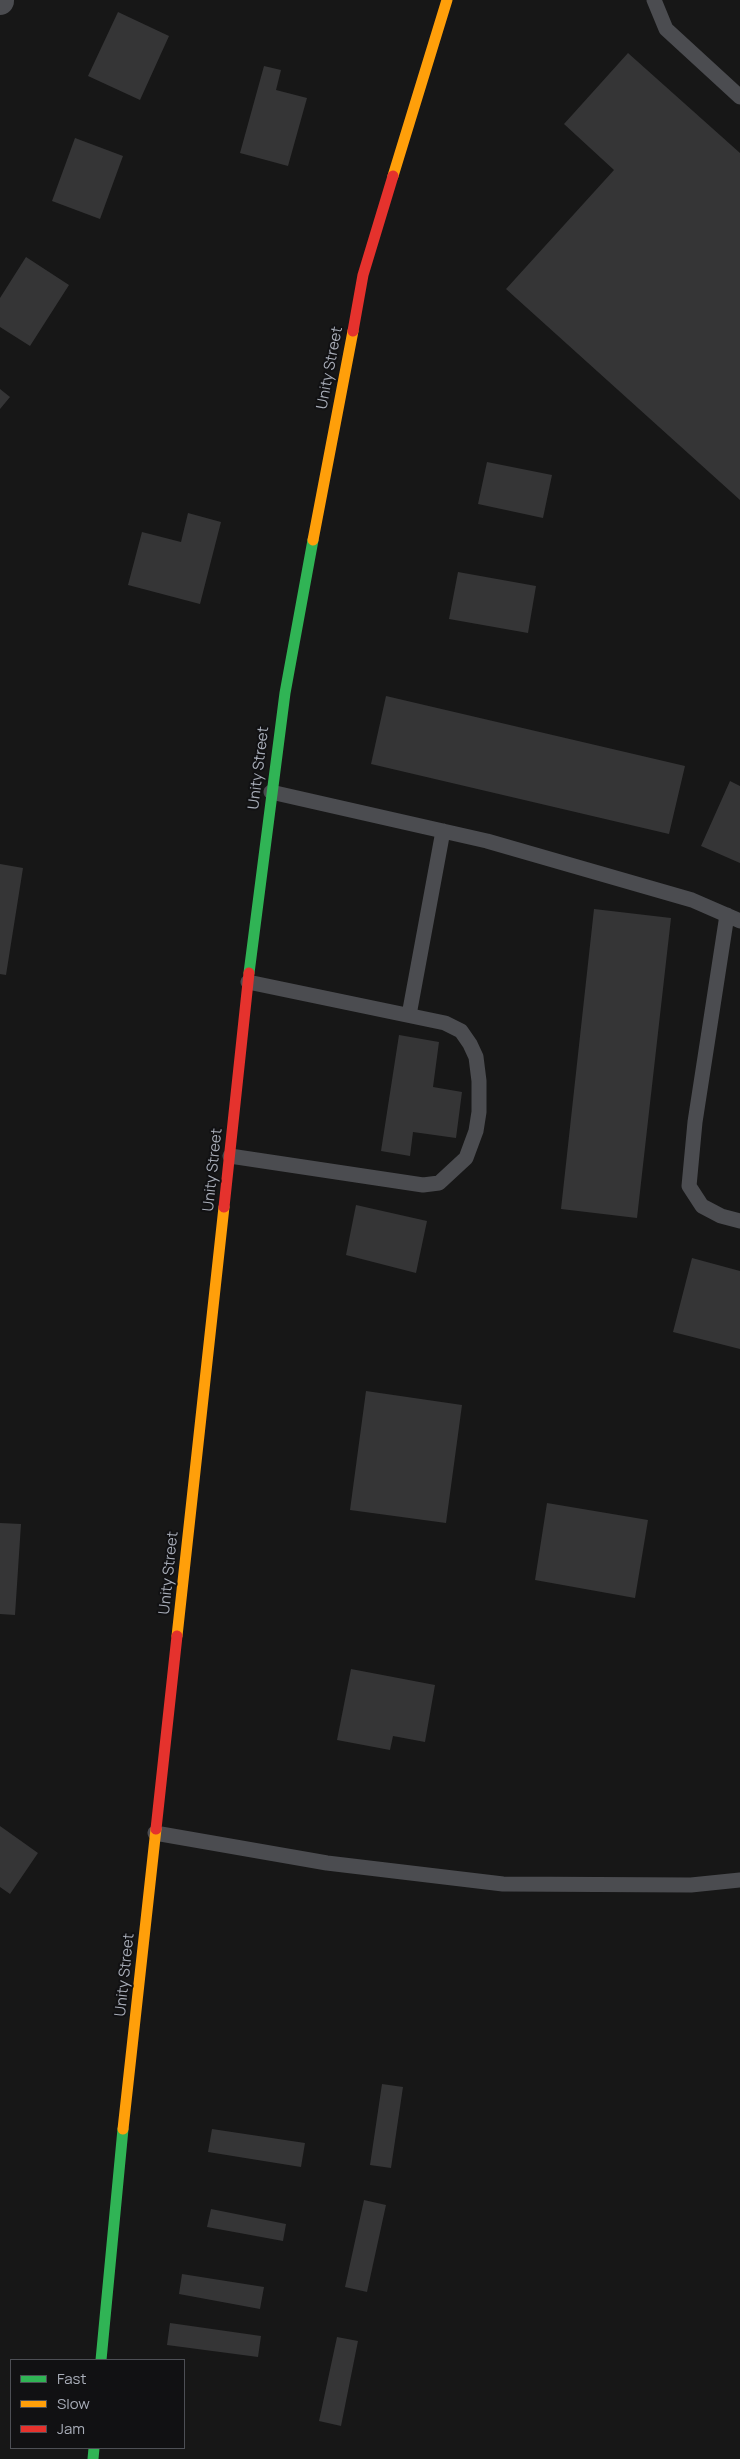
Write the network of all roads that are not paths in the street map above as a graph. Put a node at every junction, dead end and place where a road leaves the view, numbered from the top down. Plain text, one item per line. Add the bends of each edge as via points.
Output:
1 (447, 0) edge
2 (654, 0) edge
3 (740, 97) edge
4 (272, 792) junction
5 (443, 831) junction
6 (733, 918) edge
7 (248, 982) junction
8 (409, 1015) junction
9 (230, 1156) junction
10 (740, 1221) edge
11 (155, 1833) junction
12 (740, 1880) edge
13 (101, 2359) edge

1 - 4 street, Unity Street via 363,275 285,692
2 - 3 lane via 666,29
4 - 5 lane
4 - 7 street, Unity Street
5 - 6 lane via 692,900
5 - 8 lane
6 - 10 lane via 695,1122 689,1186 702,1206
7 - 8 lane
7 - 9 street, Unity Street
8 - 9 lane via 445,1022 460,1032 476,1057 480,1081 476,1131 466,1158 439,1183 423,1185
9 - 11 street, Unity Street
11 - 12 lane via 327,1863 503,1884 691,1885
11 - 13 street, Unity Street

